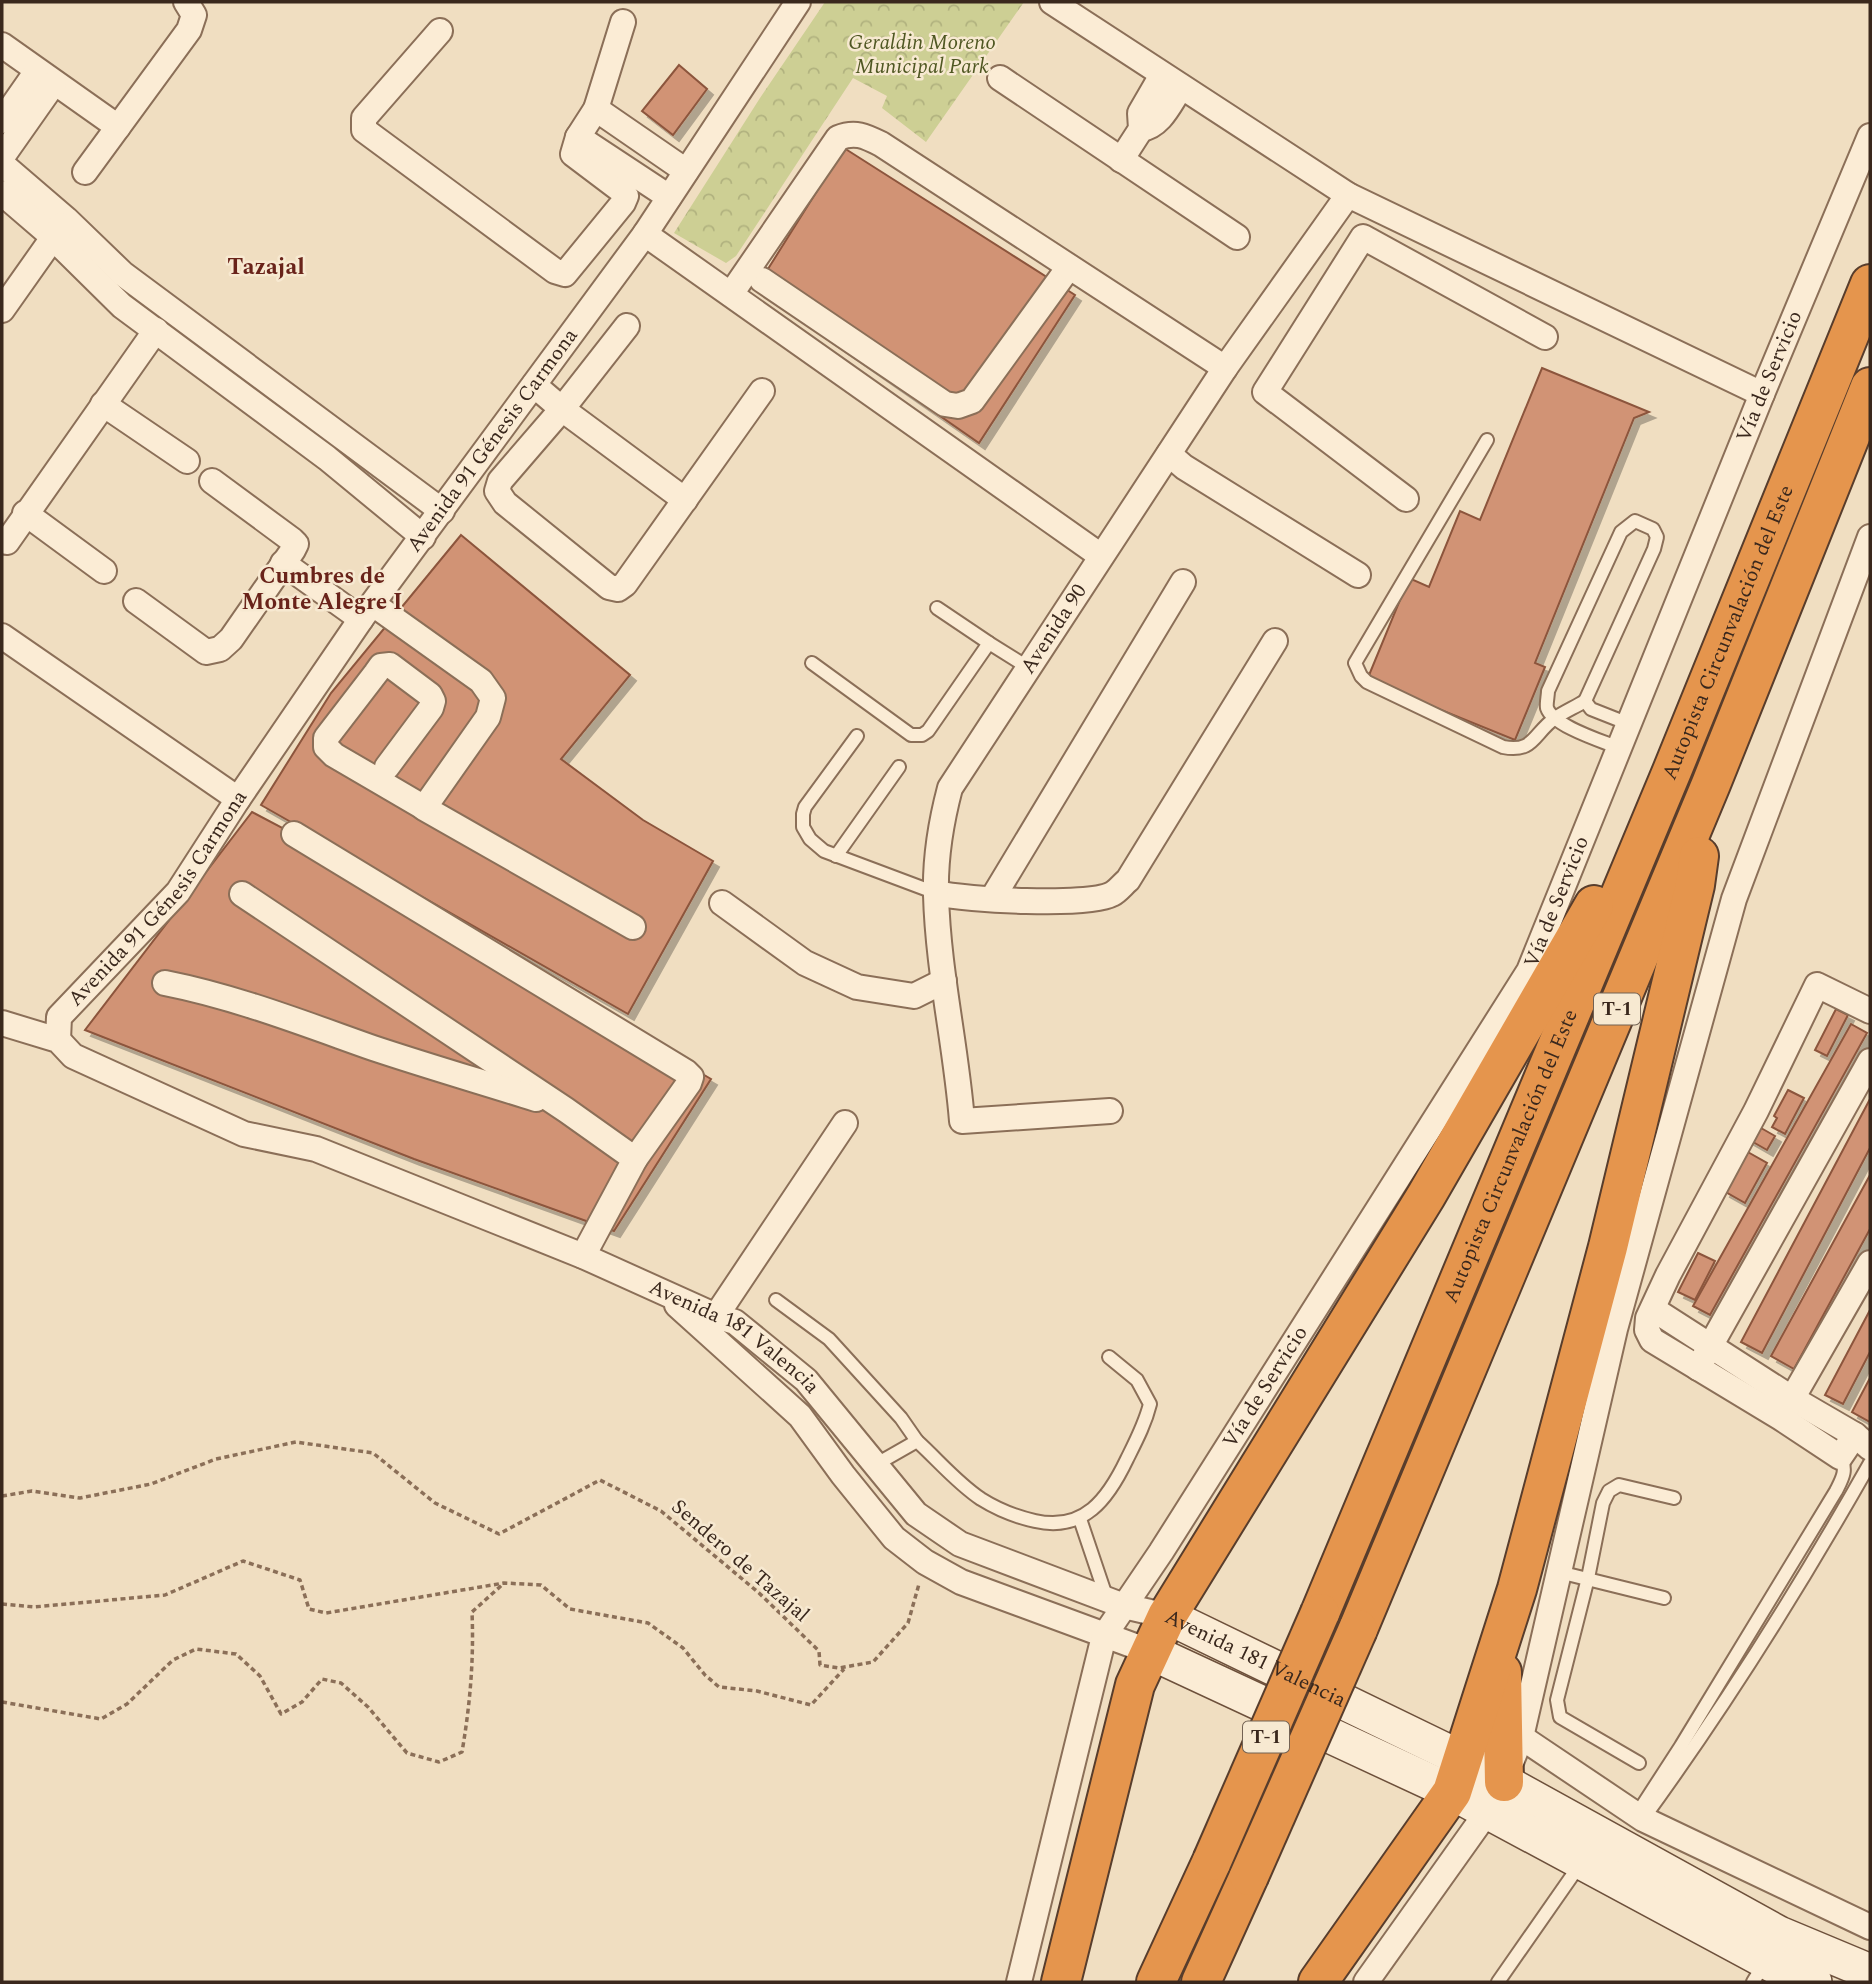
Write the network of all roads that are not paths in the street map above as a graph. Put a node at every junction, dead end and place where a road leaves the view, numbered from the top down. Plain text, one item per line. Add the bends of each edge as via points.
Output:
1 (186, 2) edge
2 (798, 2) edge
3 (1052, 2) edge
4 (623, 22) dead end
5 (439, 31) dead end
6 (2, 46) edge
7 (46, 77) junction
8 (1000, 78) dead end
9 (1171, 81) junction
10 (596, 108) junction
11 (2, 121) edge
12 (118, 127) junction
13 (1870, 136) edge
14 (578, 137) junction
15 (2, 157) edge
16 (1121, 160) junction
17 (2, 164) edge
18 (686, 171) junction
19 (85, 173) dead end
20 (2, 193) edge
21 (1348, 195) junction
22 (669, 197) junction
23 (1395, 217) junction
24 (59, 229) junction
25 (645, 234) junction
26 (1237, 237) dead end
27 (1380, 246) junction
28 (1069, 267) junction
29 (762, 280) dead end
30 (1870, 284) edge
31 (731, 294) junction
32 (3, 306) edge
33 (627, 326) dead end
34 (156, 330) junction
35 (1545, 337) dead end
36 (1225, 368) junction
37 (534, 385) junction
38 (1870, 387) edge
39 (762, 391) dead end
40 (1762, 394) junction
41 (103, 404) junction
42 (562, 409) junction
43 (1487, 440) dead end
44 (1168, 454) junction
45 (187, 461) dead end
46 (212, 481) dead end
47 (1406, 499) dead end
48 (685, 500) junction
49 (442, 511) junction
50 (25, 513) junction
51 (423, 537) junction
52 (1870, 537) edge
53 (7, 542) dead end
54 (1101, 556) junction
55 (283, 563) junction
56 (103, 571) dead end
57 (1358, 575) dead end
58 (1183, 582) dead end
59 (136, 601) dead end
60 (937, 608) dead end
61 (367, 611) junction
62 (2, 636) edge
63 (1275, 642) dead end
64 (989, 643) junction
65 (812, 663) dead end
66 (1029, 668) junction
67 (1585, 701) junction
68 (1555, 718) junction
69 (1629, 724) junction
70 (857, 736) dead end
71 (1619, 748) junction
72 (387, 767) dead end
73 (899, 767) dead end
74 (1672, 771) junction
75 (1711, 784) junction
76 (238, 799) junction
77 (423, 807) dead end
78 (295, 834) dead end
79 (836, 856) junction
80 (242, 894) dead end
81 (936, 894) junction
82 (992, 900) junction
83 (722, 903) dead end
84 (633, 927) dead end
85 (944, 981) junction
86 (165, 983) dead end
87 (1870, 1011) edge
88 (2, 1023) edge
89 (58, 1040) junction
90 (1870, 1061) edge
91 (566, 1110) junction
92 (1110, 1111) dead end
93 (845, 1123) dead end
94 (635, 1159) junction
95 (583, 1256) junction
96 (1870, 1263) edge
97 (663, 1293) junction
98 (776, 1300) dead end
99 (1653, 1309) junction
100 (716, 1316) junction
101 (1712, 1347) junction
102 (1109, 1357) dead end
103 (1699, 1368) junction
104 (1787, 1408) junction
105 (917, 1441) junction
106 (1863, 1441) edge
107 (1840, 1457) junction
108 (1870, 1463) edge
109 (875, 1465) junction
110 (1674, 1497) dead end
111 (1080, 1520) junction
112 (943, 1535) junction
113 (925, 1562) junction
114 (1559, 1572) junction
115 (1588, 1578) junction
116 (1664, 1598) dead end
117 (1115, 1602) junction
118 (1167, 1616) junction
119 (1503, 1632) junction
120 (1104, 1636) junction
121 (1151, 1652) junction
122 (1521, 1737) junction
123 (1639, 1763) dead end
124 (1457, 1776) junction
125 (1495, 1797) junction
126 (1640, 1816) junction
127 (1581, 1862) junction
128 (1870, 1927) edge
129 (1759, 1971) edge
130 (1870, 1972) edge
131 (1019, 1982) edge
132 (1061, 1982) edge
133 (1156, 1982) edge
134 (1201, 1982) edge
135 (1318, 1982) edge
136 (1366, 1982) edge
137 (1499, 1982) edge
138 (1814, 1982) edge

1 - 12 street via 194,15 189,30
2 - 18 street, Avenida 91 Génesis Carmona
3 - 9 street
4 - 10 street
5 - 14 street via 364,118 364,130 565,274 626,196 573,154
6 - 7 street
7 - 11 street
7 - 12 street
7 - 15 street
8 - 16 street
9 - 16 street via 1157,122 1141,130
9 - 21 street
10 - 14 street
10 - 18 street
12 - 19 street
13 - 40 street, Vía de Servicio
14 - 22 street
16 - 26 street
17 - 24 street
18 - 22 street, Avenida 91 Génesis Carmona
20 - 24 street
21 - 23 street
21 - 36 street, Avenida 90
22 - 25 street, Avenida 91 Génesis Carmona
23 - 27 street
23 - 40 street
24 - 32 street
24 - 34 street via 103,290
24 - 49 street
25 - 31 street
25 - 37 street, Avenida 91 Génesis Carmona
27 - 35 street
27 - 47 street via 1363,237 1265,392
28 - 29 street via 972,401 958,406 945,404
28 - 31 street via 881,145 861,134 849,134 838,138
28 - 36 street
30 - 74 highway, Autopista Circunvalación del Este / T-1
31 - 54 street
33 - 42 street
34 - 41 street
34 - 51 street via 327,458
36 - 44 street, Avenida 90
37 - 42 street
37 - 49 street, Avenida 91 Génesis Carmona
38 - 75 highway, Autopista Circunvalación del Este / T-1
39 - 48 street
40 - 69 street, Vía de Servicio
41 - 45 street
41 - 50 street
42 - 48 street
42 - 48 street via 500,481 497,491 505,503 608,586 618,589 625,584
43 - 68 lane via 1355,663 1367,682 1503,747 1518,750 1531,743
44 - 54 street, Avenida 90
44 - 57 street
46 - 55 street via 296,544
49 - 51 street, Avenida 91 Génesis Carmona
50 - 53 street
50 - 56 street
51 - 61 street, Avenida 91 Génesis Carmona
52 - 114 street via 1734,899 1615,1329
54 - 66 street, Avenida 90
55 - 59 street via 220,649 206,652
55 - 61 street
58 - 82 street
60 - 64 lane
61 - 76 street, Avenida 91 Génesis Carmona
61 - 84 street via 481,681 493,698 488,717 424,808
62 - 76 street
63 - 82 street via 1128,880 1114,894 1094,900
64 - 65 lane via 922,735 911,735
64 - 66 lane
66 - 81 street, Avenida 90 via 950,788 942,818
67 - 68 lane
67 - 68 lane via 1654,549 1657,537 1653,529 1635,521 1621,532 1548,691 1547,708
67 - 69 lane via 1591,709
68 - 71 lane
69 - 71 street, Vía de Servicio
70 - 79 lane via 803,814 803,827 810,839
71 - 117 street, Vía de Servicio via 1529,971 1161,1552
72 - 77 street via 433,701 390,665 381,666 326,738 326,747
73 - 79 lane
74 - 118 highway via 1426,1196
74 - 133 highway, Autopista Circunvalación del Este / T-1, bridge via 1320,1613
75 - 119 highway via 1695,885 1611,1234
75 - 134 highway, Autopista Circunvalación del Este / T-1, bridge via 1358,1629
76 - 89 street, Avenida 91 Génesis Carmona via 178,892 60,1017
78 - 94 street via 686,1072 691,1077 689,1083
79 - 81 lane
80 - 91 street
81 - 82 street
81 - 85 street, Avenida 90
83 - 85 street via 805,963 857,987 914,996
85 - 92 street, Avenida 90 via 962,1121
86 - 91 street via 269,1012
87 - 99 street via 1817,985
88 - 89 street
89 - 95 street via 74,1056 244,1134 316,1149
90 - 101 street
91 - 94 street
93 - 100 street
94 - 95 street
95 - 97 street
96 - 104 street
97 - 100 street, Avenida 181 Valencia
97 - 113 street, Avenida 181 Valencia via 800,1416 894,1538
98 - 105 lane via 829,1339
99 - 101 street
99 - 103 street via 1647,1330 1652,1340
100 - 109 street, Avenida 181 Valencia via 735,1322 806,1380
101 - 103 street
101 - 104 street
102 - 111 lane via 1136,1380 1150,1404 1123,1468 1104,1499
103 - 104 street
104 - 106 street
104 - 107 street
105 - 109 lane
105 - 111 lane via 982,1500 1020,1518 1053,1525
106 - 107 street
107 - 126 lane via 1845,1473 1836,1491
108 - 126 lane via 1693,1752
109 - 112 street, Avenida 181 Valencia via 916,1514
110 - 115 lane via 1619,1485 1609,1491
111 - 117 lane
112 - 113 street
112 - 117 street, Avenida 181 Valencia
113 - 120 street, Avenida 181 Valencia via 961,1582
114 - 115 lane
114 - 122 street
115 - 116 lane
115 - 123 lane via 1558,1711 1569,1723
117 - 118 street, Avenida 181 Valencia
117 - 120 street, Vía de Servicio
118 - 121 highway
118 - 124 street, Avenida 181 Valencia
119 - 124 highway
119 - 125 highway
120 - 121 street, Avenida 181 Valencia
120 - 131 street, Vía de Servicio
121 - 124 street, Avenida 181 Valencia
121 - 132 highway via 1135,1685
122 - 125 street
122 - 126 street
124 - 125 street, Avenida 181 Valencia
124 - 135 highway
125 - 127 street, Avenida 181 Valencia
125 - 130 street, Avenida 181 Valencia via 1779,1934
125 - 136 street
126 - 128 street
127 - 129 street, Avenida 181 Valencia
127 - 137 lane
129 - 138 street, Avenida 181 Valencia

